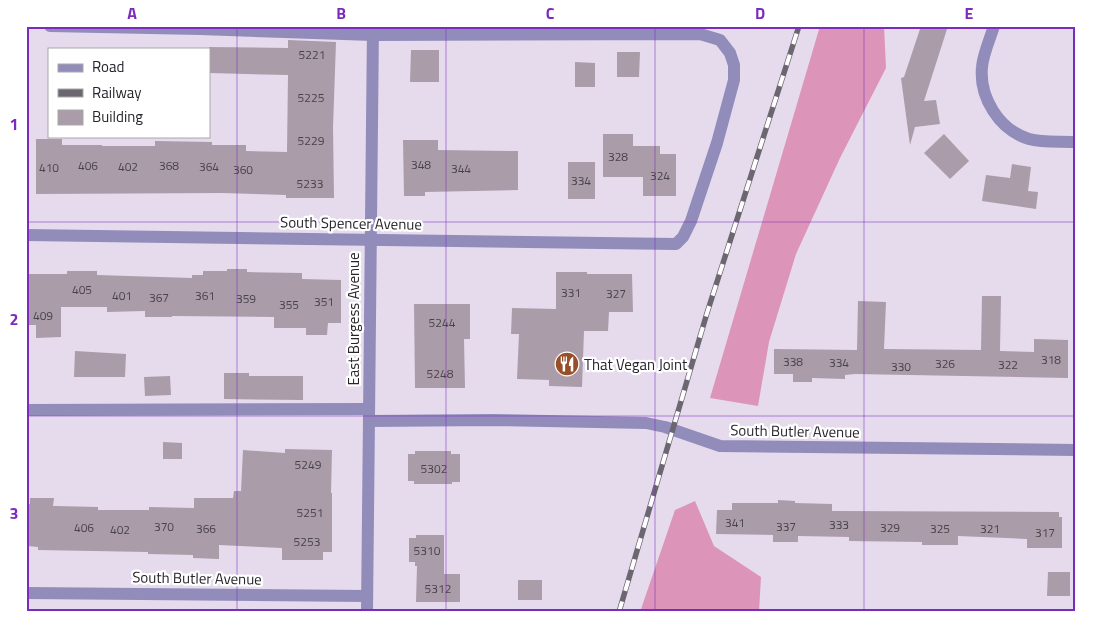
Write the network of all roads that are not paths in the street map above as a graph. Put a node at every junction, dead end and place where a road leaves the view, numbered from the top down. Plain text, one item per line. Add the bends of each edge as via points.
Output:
1 (50, 26) edge
2 (994, 26) edge
3 (373, 30) edge
4 (1075, 142) edge
5 (26, 236) edge
6 (370, 240) junction
7 (26, 410) edge
8 (369, 415) junction
9 (1075, 450) edge
10 (26, 593) edge
11 (367, 596) junction
12 (367, 612) edge

1 - 3 street
2 - 4 street via 981,75 994,114 1008,128 1026,138
3 - 6 street, East Burgess Avenue
3 - 6 street, South Spencer Avenue via 700,34 720,40 730,53 734,80 691,221 676,244
5 - 6 street, South Spencer Avenue
6 - 8 street, East Burgess Avenue
7 - 8 street, South Butler Avenue
8 - 9 street, South Butler Avenue via 646,422 720,446
8 - 11 street, East Burgess Avenue
10 - 11 street, South Butler Avenue
11 - 12 street, East Burgess Avenue

